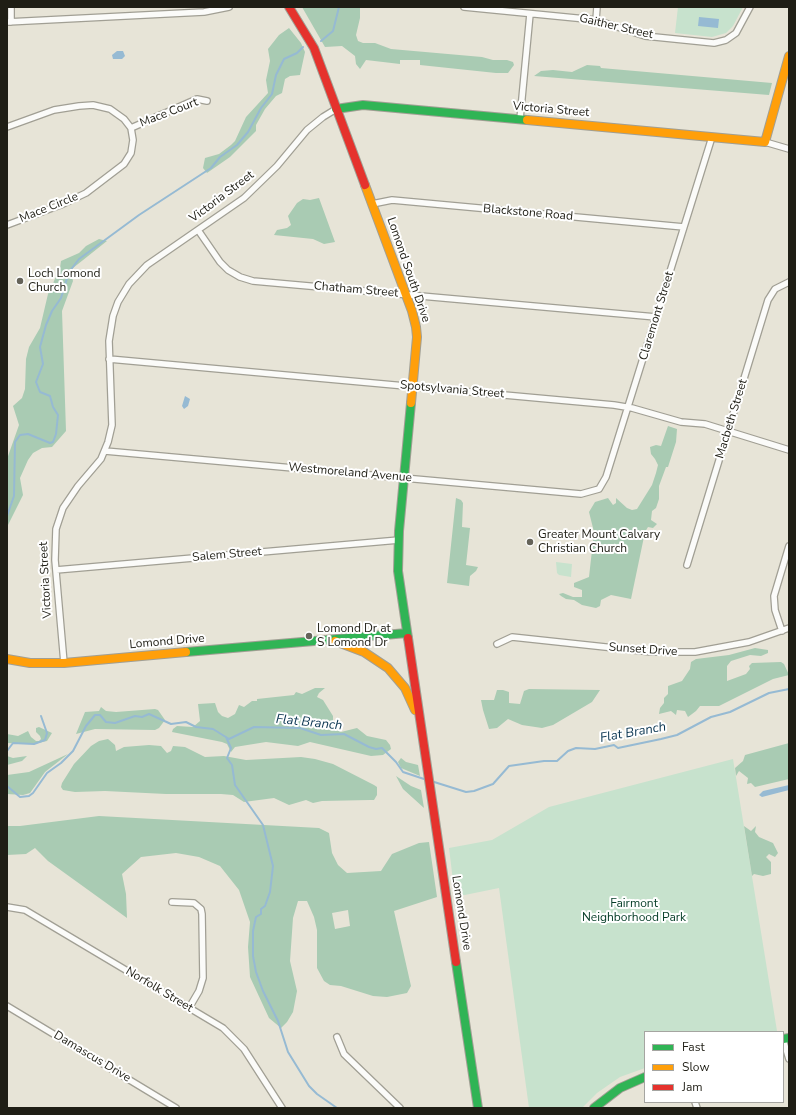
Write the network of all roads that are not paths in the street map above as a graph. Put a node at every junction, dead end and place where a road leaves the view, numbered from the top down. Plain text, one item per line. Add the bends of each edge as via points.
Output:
1 (11, 7) edge
2 (229, 7) edge
3 (289, 7) edge
4 (464, 7) edge
5 (596, 7) edge
6 (750, 7) edge
7 (530, 14) junction
8 (596, 20) junction
9 (9, 22) edge
10 (789, 56) edge
11 (206, 101) dead end
12 (336, 109) junction
13 (520, 119) junction
14 (7, 127) edge
15 (131, 128) junction
16 (712, 137) junction
17 (765, 142) junction
18 (789, 149) edge
19 (372, 204) junction
20 (7, 225) edge
21 (684, 227) junction
22 (198, 230) junction
23 (789, 282) edge
24 (406, 294) junction
25 (656, 317) junction
26 (109, 359) junction
27 (413, 387) junction
28 (628, 407) junction
29 (728, 432) junction
30 (789, 450) edge
31 (105, 451) junction
32 (404, 478) junction
33 (596, 491) joint
34 (399, 540) junction
35 (789, 546) edge
36 (687, 565) dead end
37 (56, 570) junction
38 (789, 628) edge
39 (782, 631) junction
40 (407, 633) junction
41 (329, 640) junction
42 (497, 644) dead end
43 (7, 659) edge
44 (64, 663) junction
45 (420, 722) junction
46 (172, 902) dead end
47 (7, 907) edge
48 (7, 1006) edge
49 (189, 1008) junction
50 (337, 1036) dead end
51 (784, 1042) edge
52 (789, 1059) edge
53 (644, 1077) edge
54 (176, 1108) edge
55 (282, 1108) edge
56 (400, 1108) edge
57 (478, 1108) edge
58 (594, 1108) edge

1 - 9 street
2 - 9 street via 204,12
3 - 12 main road, Lomond South Drive via 312,45
4 - 7 street, Gaither Street
5 - 8 street
6 - 8 street, Gaither Street via 736,33 720,42 645,36
7 - 8 street, Gaither Street
7 - 13 street
10 - 17 main road
11 - 15 street, Mace Court via 198,99
12 - 13 main road, Victoria Street via 363,105
12 - 19 main road, Lomond South Drive
12 - 22 street, Victoria Street via 307,130 255,188
13 - 16 main road, Victoria Street
14 - 15 street via 60,108 93,106 117,113
15 - 20 street, Mace Circle via 131,153 124,164 109,176 76,198
16 - 17 main road, Victoria Street
16 - 21 street, Claremont Street
17 - 18 street
19 - 21 street, Blackstone Road via 392,200
19 - 24 main road, Lomond South Drive
21 - 25 street, Claremont Street
22 - 24 street, Chatham Street via 224,266 246,279
22 - 26 street, Victoria Street via 150,262 129,284 113,316 108,341
23 - 29 street, Macbeth Street via 775,289 768,300
24 - 25 street, Chatham Street
24 - 27 main road, Lomond South Drive via 417,332
25 - 28 street, Claremont Street
26 - 27 street, Spotsylvania Street
26 - 31 street, Victoria Street via 112,425
27 - 28 street, Spotsylvania Street
27 - 32 main road, Lomond South Drive
28 - 29 street, Spotsylvania Street via 681,422 705,424
28 - 33 street, Claremont Street via 603,485
29 - 30 street, Spotsylvania Street
29 - 36 street, Macbeth Street
31 - 32 street, Westmoreland Avenue
31 - 37 street, Victoria Street via 63,508 54,541
32 - 33 street, Westmoreland Avenue via 580,494
32 - 34 main road, Lomond South Drive
34 - 37 street, Salem Street
34 - 40 main road, Lomond South Drive via 398,571
35 - 39 street via 774,596 775,610
37 - 44 street, Victoria Street
38 - 39 street, Sunset Drive
39 - 42 street, Sunset Drive via 730,646 696,652 652,652 512,638
40 - 41 main road, Lomond Drive
40 - 45 main road, Lomond Drive
41 - 44 main road, Lomond Drive
41 - 45 main road, Lomond Drive via 364,652 388,668 405,688
43 - 44 main road, Lomond Drive via 30,663
45 - 57 main road, Lomond Drive
46 - 49 street via 194,903 201,909 202,914 203,978 199,992
47 - 49 street, Norfolk Street via 25,910
48 - 54 street, Damascus Drive
49 - 55 street, Norfolk Street via 223,1028 238,1042
50 - 56 street via 344,1054
51 - 52 street
53 - 58 main road via 620,1088

